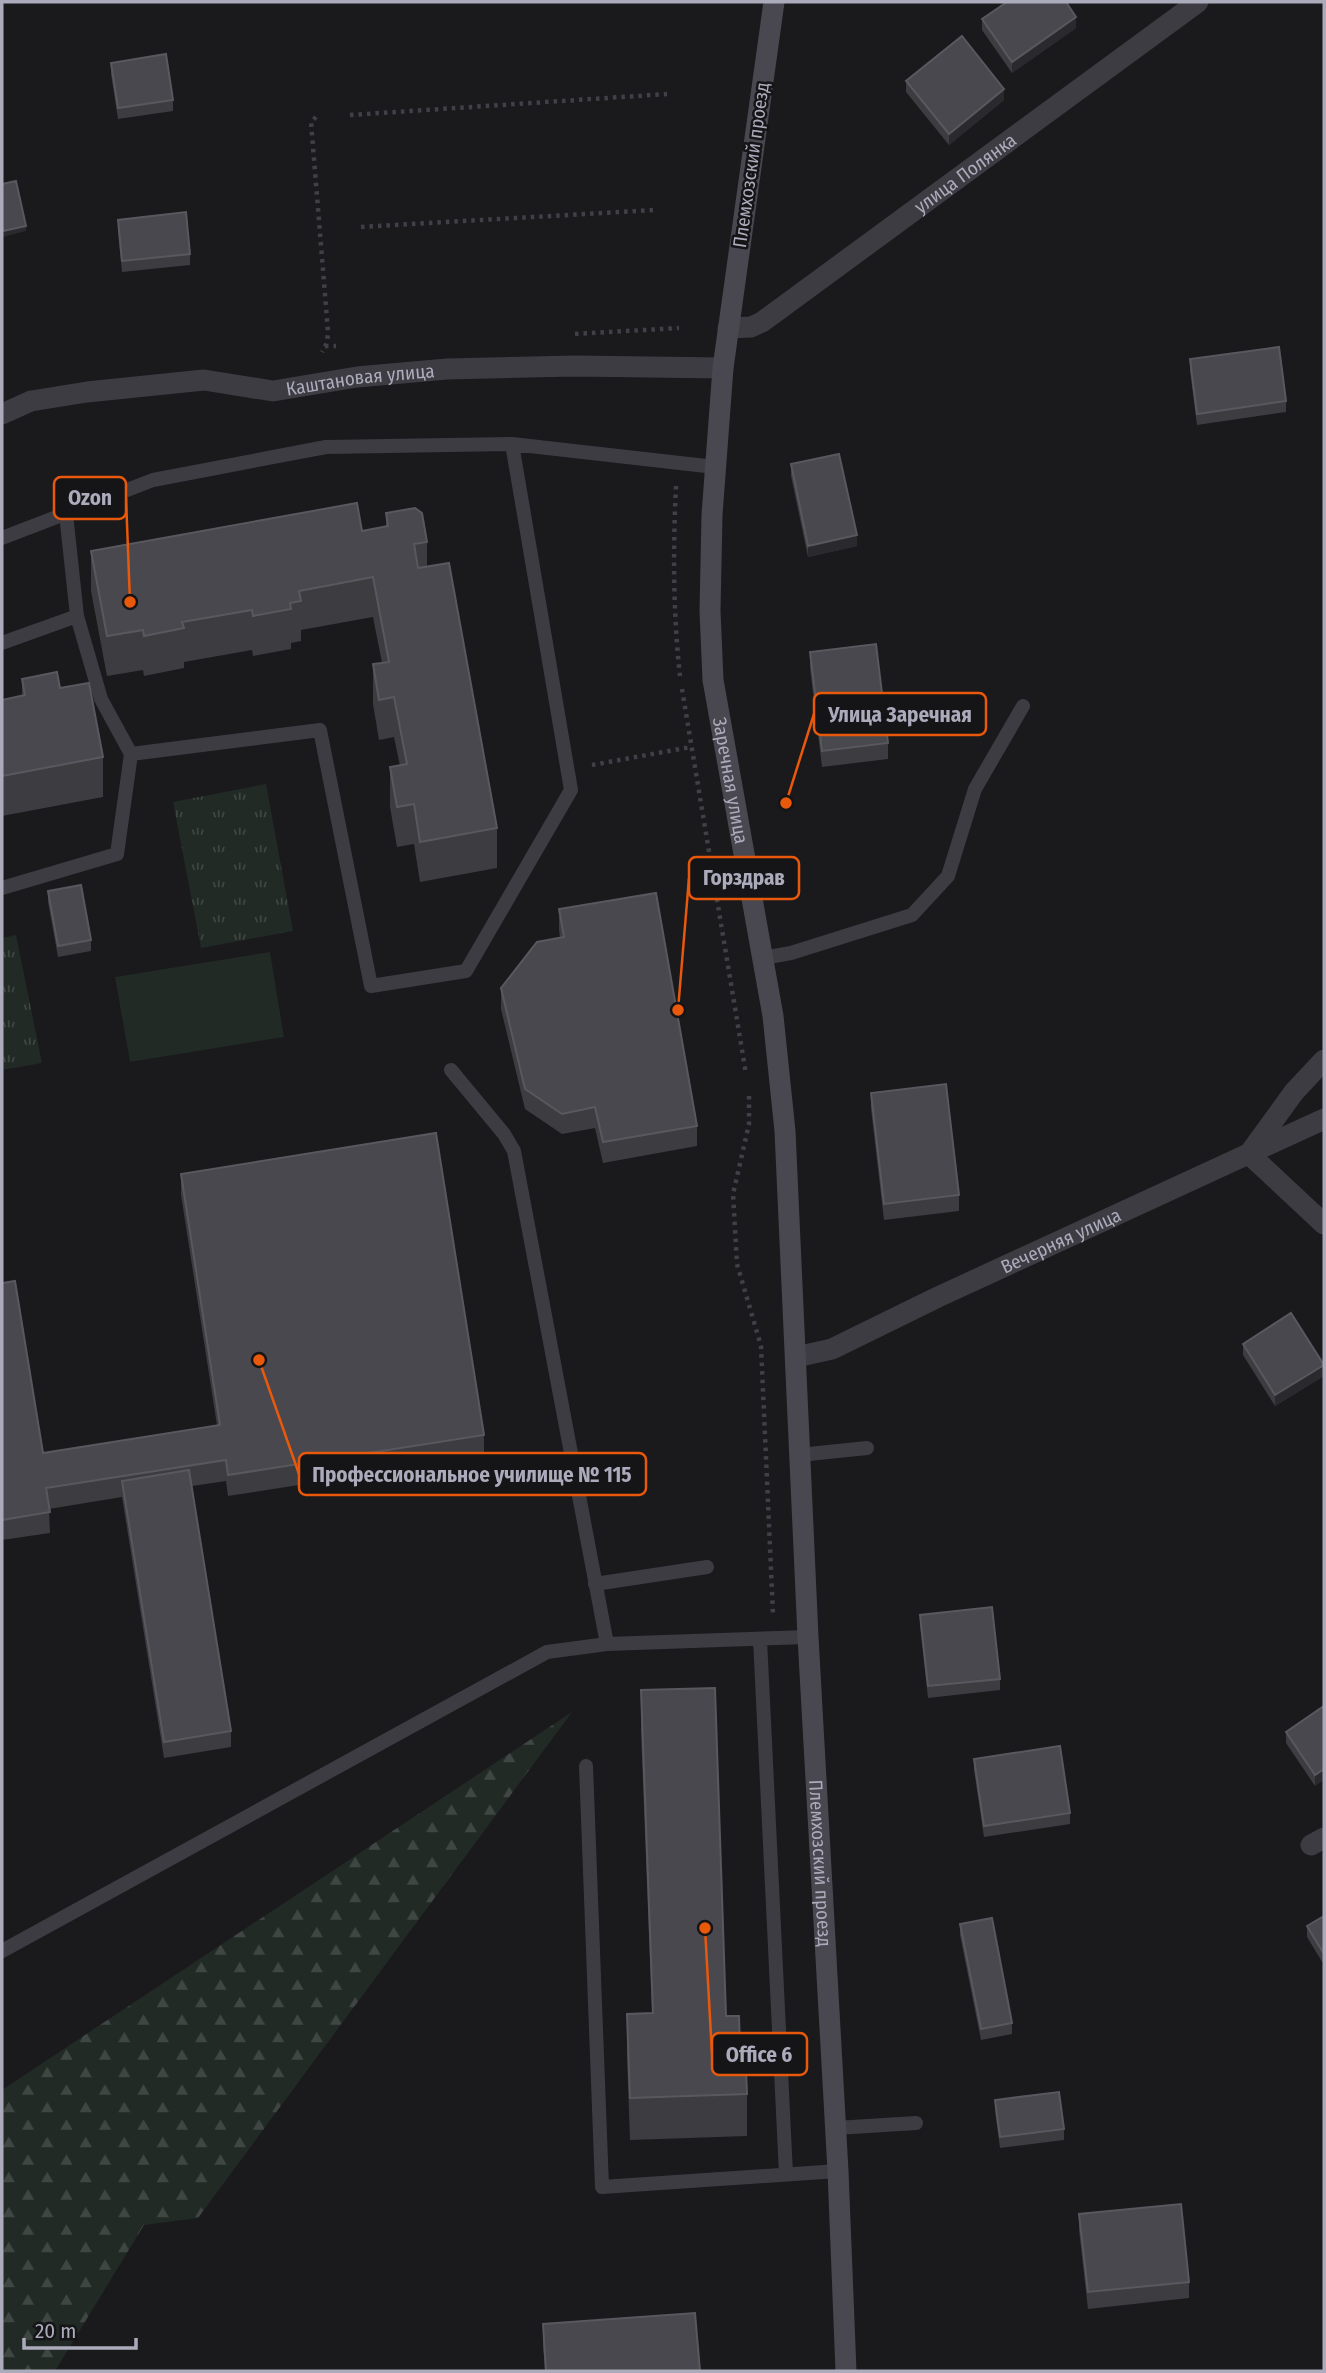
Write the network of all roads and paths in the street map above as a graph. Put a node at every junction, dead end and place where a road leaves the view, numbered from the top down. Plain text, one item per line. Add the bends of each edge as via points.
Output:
1 (774, 2) edge
2 (1198, 2) edge
3 (667, 94) dead end
4 (350, 115) dead end
5 (316, 117) dead end
6 (653, 210) dead end
7 (361, 227) dead end
8 (728, 328) junction
9 (325, 346) junction
10 (336, 346) dead end
11 (317, 358) dead end
12 (723, 368) junction
13 (2, 414) edge
14 (512, 444) junction
15 (677, 463) junction
16 (715, 467) junction
17 (66, 514) junction
18 (2, 538) edge
19 (77, 616) junction
20 (2, 642) edge
21 (1023, 706) dead end
22 (691, 747) junction
23 (131, 754) junction
24 (568, 769) junction
25 (2, 887) edge
26 (763, 958) junction
27 (1324, 1060) edge
28 (451, 1070) dead end
29 (747, 1079) dead end
30 (749, 1092) dead end
31 (1324, 1119) edge
32 (1249, 1154) junction
33 (1324, 1224) edge
34 (796, 1357) junction
35 (867, 1448) dead end
36 (799, 1455) junction
37 (707, 1567) dead end
38 (595, 1584) junction
39 (808, 1637) junction
40 (767, 1639) junction
41 (607, 1644) junction
42 (586, 1766) dead end
43 (2, 1951) edge
44 (916, 2123) dead end
45 (836, 2129) junction
46 (838, 2171) junction
47 (786, 2174) junction
48 (846, 2371) edge

1 - 8 main road, Племхозский проезд
2 - 8 street, улица Полянка via 762,322
3 - 4 path
5 - 9 path via 311,122 322,229
6 - 7 path
8 - 12 main road, Заречная улица
9 - 10 path
9 - 11 path
12 - 13 street, Каштановая улица via 447,369 336,379 273,391 204,380 65,395 31,401
12 - 16 main road, Заречная улица
14 - 15 lane
14 - 17 lane via 326,447 153,480
14 - 24 lane
15 - 16 lane
15 - 22 path via 674,619
16 - 26 main road, Заречная улица via 710,570 713,681
17 - 18 lane
17 - 19 lane
19 - 20 lane
19 - 23 lane via 101,699
21 - 26 lane via 975,789 948,876 912,915
22 - 24 path
22 - 29 path
23 - 24 lane via 320,730 371,986 466,971 571,790
23 - 25 lane via 117,854
26 - 34 main road, Заречная улица via 780,1070
27 - 32 street
28 - 38 lane via 514,1151
30 - 40 path via 749,1124 733,1194 737,1264 761,1346
31 - 32 street, Вечерняя улица
32 - 33 street
32 - 34 street, Вечерняя улица via 832,1349
34 - 36 main road, Племхозский проезд
35 - 36 lane
36 - 39 main road, Племхозский проезд
37 - 38 lane
38 - 41 lane
39 - 40 lane
39 - 45 main road, Племхозский проезд
40 - 41 lane
40 - 47 lane
41 - 43 lane via 547,1652
42 - 47 lane via 602,2187
44 - 45 lane
45 - 46 main road, Племхозский проезд
46 - 47 lane
46 - 48 main road, Племхозский проезд

